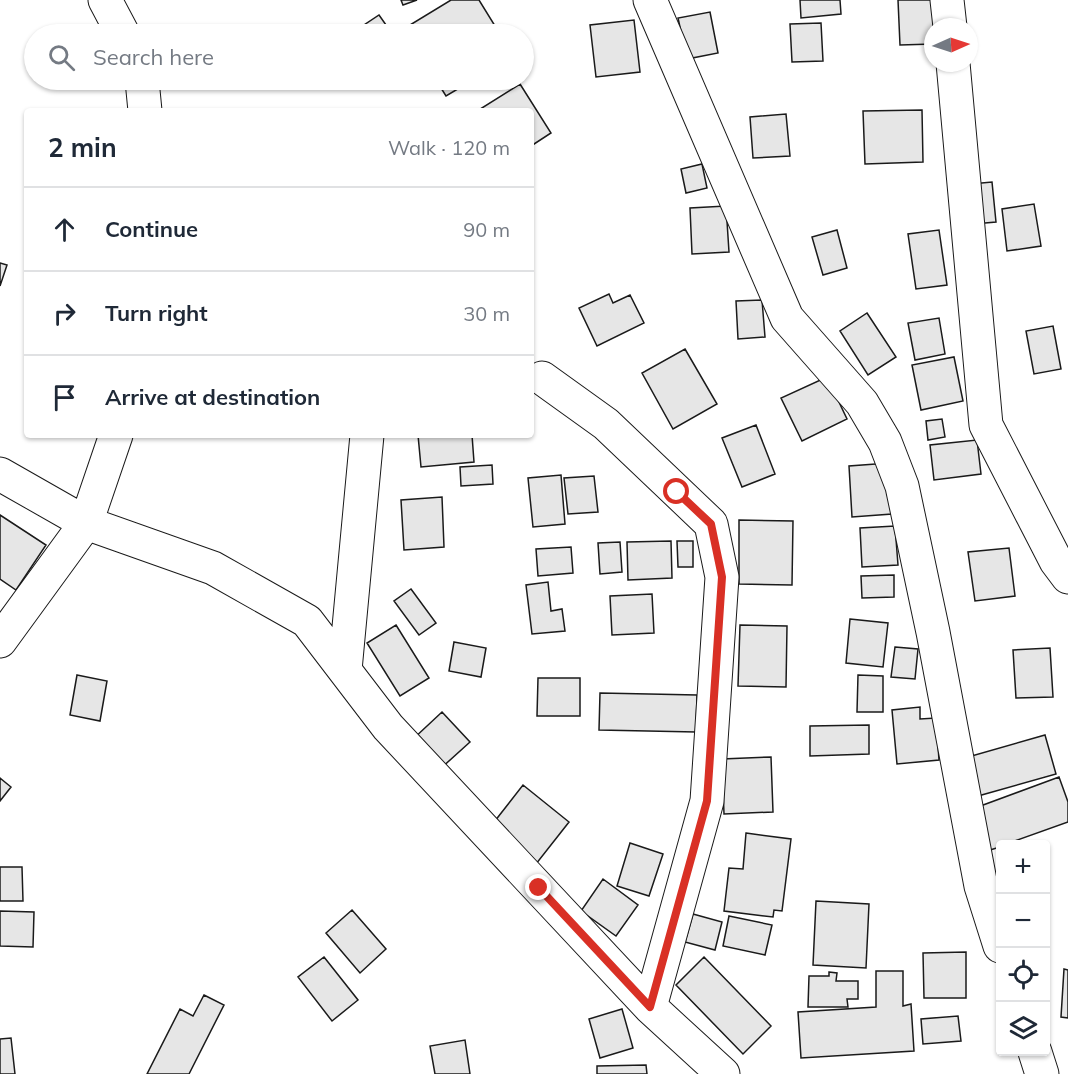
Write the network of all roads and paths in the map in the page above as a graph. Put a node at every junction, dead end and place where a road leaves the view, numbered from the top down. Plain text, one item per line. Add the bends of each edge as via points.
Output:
1 (105, 0) edge
2 (650, 0) edge
3 (947, 0) edge
4 (949, 18) edge
5 (118, 24) edge
6 (954, 72) edge
7 (143, 90) edge
8 (145, 108) edge
9 (542, 378) dead end
10 (115, 438) edge
11 (367, 438) edge
12 (0, 474) edge
13 (86, 523) junction
14 (1068, 578) edge
15 (0, 641) edge
16 (345, 670) junction
17 (996, 933) edge
18 (650, 1007) junction
19 (1036, 1056) edge
20 (723, 1074) edge
21 (1042, 1074) edge

1 - 5 street
2 - 17 street via 787,318 862,403 885,442 902,486 981,886
3 - 4 street
6 - 14 street via 986,425
7 - 8 street
9 - 18 street via 606,424 711,524 722,577 707,801
10 - 13 street
11 - 16 street
12 - 13 street
13 - 15 street
13 - 16 street via 213,568 307,621
16 - 18 street via 388,727
18 - 20 street
19 - 21 street

